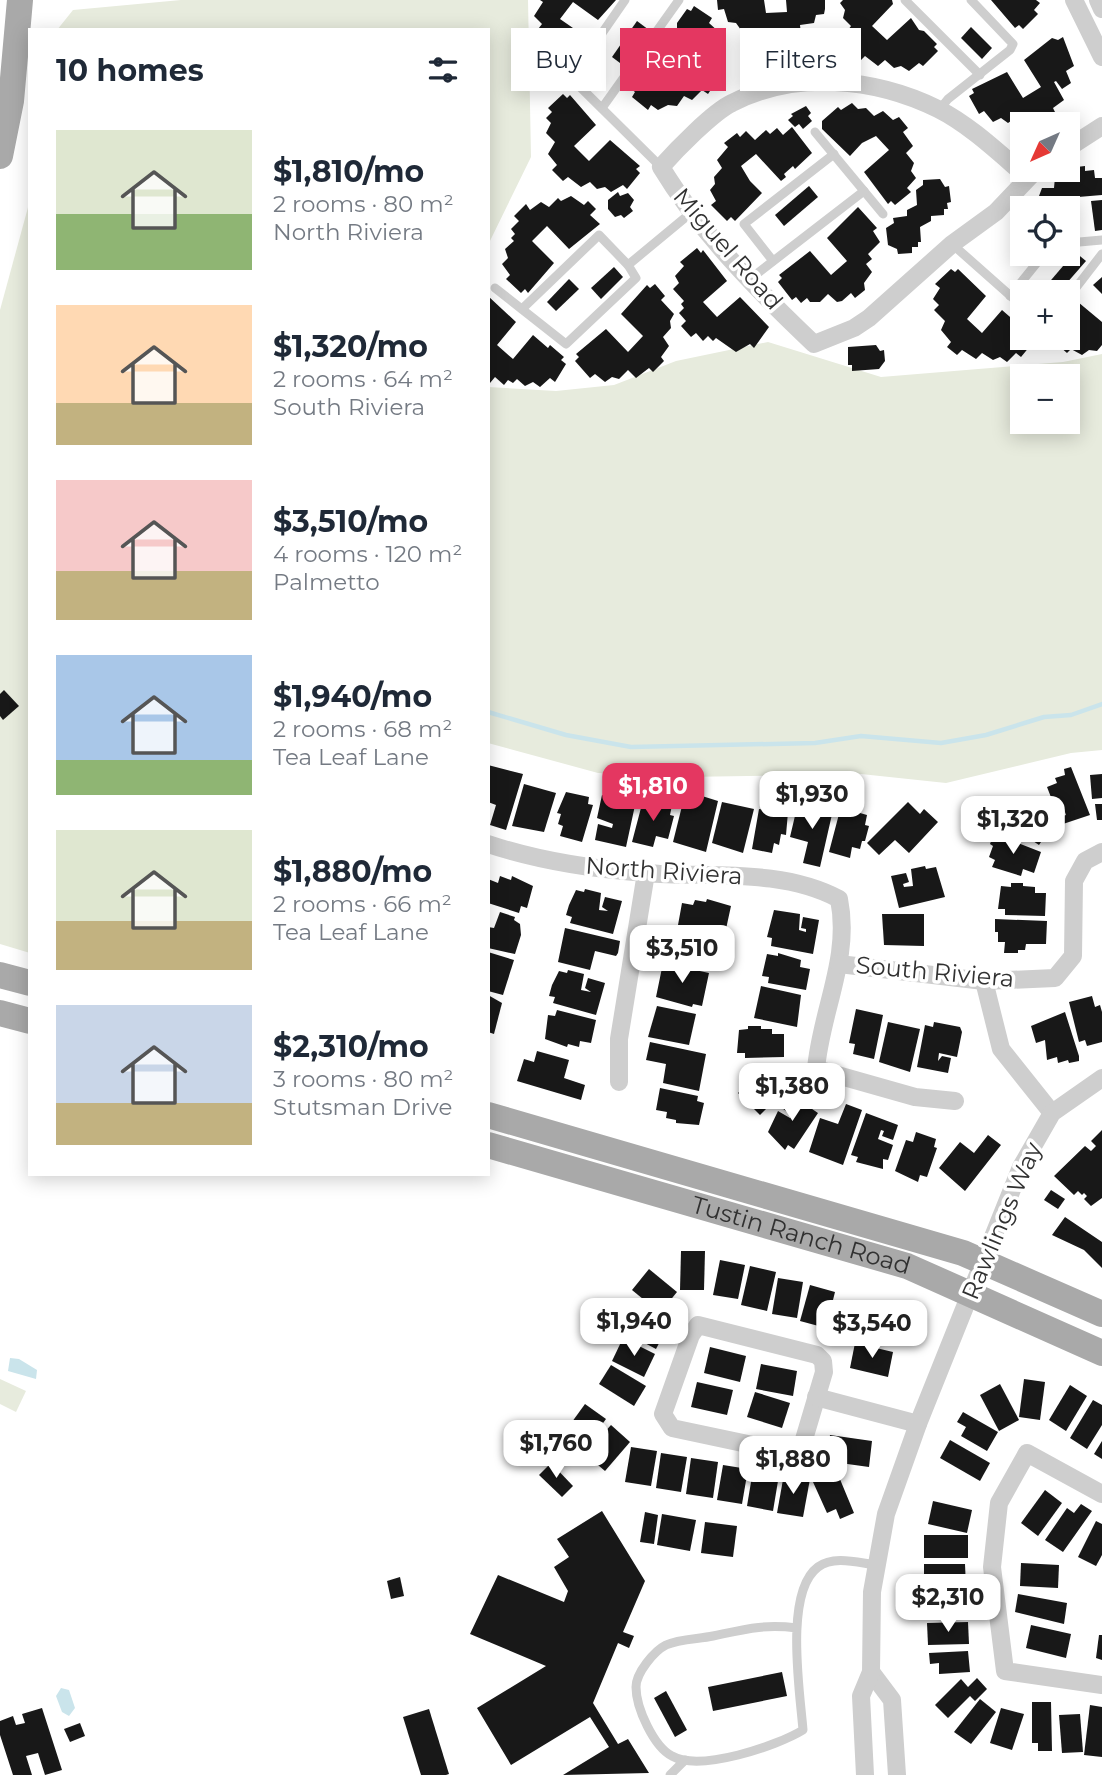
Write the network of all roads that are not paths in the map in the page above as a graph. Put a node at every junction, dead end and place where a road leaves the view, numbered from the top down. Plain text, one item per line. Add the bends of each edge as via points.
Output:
1 (20, 0) edge
2 (625, 0) edge
3 (679, 0) edge
4 (905, 0) edge
5 (971, 0) edge
6 (1074, 0) edge
7 (1098, 0) edge
8 (1102, 9) edge
9 (1102, 57) edge
10 (979, 75) junction
11 (602, 108) junction
12 (939, 110) junction
13 (1102, 126) edge
14 (815, 132) dead end
15 (1080, 140) edge
16 (834, 154) junction
17 (0, 156) edge
18 (1010, 159) edge
19 (661, 167) junction
20 (1024, 182) edge
21 (864, 191) junction
22 (692, 212) junction
23 (883, 214) dead end
24 (1102, 240) edge
25 (1080, 242) edge
26 (952, 244) junction
27 (1102, 254) edge
28 (773, 261) junction
29 (628, 265) junction
30 (1034, 266) edge
31 (750, 279) junction
32 (1023, 280) edge
33 (1080, 282) edge
34 (495, 288) dead end
35 (1010, 296) edge
36 (522, 309) junction
37 (490, 845) edge
38 (1102, 852) edge
39 (646, 873) junction
40 (839, 964) junction
41 (0, 975) edge
42 (984, 981) junction
43 (28, 982) edge
44 (0, 1013) edge
45 (28, 1020) edge
46 (1102, 1078) edge
47 (619, 1082) dead end
48 (955, 1101) dead end
49 (1052, 1113) junction
50 (490, 1116) edge
51 (490, 1146) edge
52 (982, 1260) junction
53 (970, 1291) junction
54 (1102, 1314) edge
55 (1102, 1353) edge
56 (816, 1397) junction
57 (918, 1424) junction
58 (1102, 1494) edge
59 (877, 1565) junction
60 (797, 1629) junction
61 (871, 1672) junction
62 (1102, 1685) edge
63 (685, 1760) junction
64 (670, 1775) edge
65 (865, 1775) edge
66 (897, 1775) edge

1 - 17 main road via 11,101
2 - 11 lane via 570,78
3 - 11 lane
4 - 10 lane
5 - 10 lane via 1013,44
6 - 9 street
7 - 8 street
10 - 12 lane
11 - 19 lane
12 - 18 street, Miguel Road
12 - 19 street, Miguel Road via 842,80 783,86 731,103
13 - 15 street
14 - 16 lane
16 - 21 lane
16 - 28 lane via 744,224
19 - 22 street, Miguel Road
20 - 26 street, Miguel Road via 996,212
21 - 23 lane
21 - 28 lane
22 - 29 lane
22 - 31 street, Miguel Road
24 - 25 lane
26 - 31 street, Miguel Road via 870,318 814,344
26 - 35 lane
27 - 33 lane
28 - 31 lane
29 - 36 lane via 599,235
29 - 36 lane via 636,278 566,344
30 - 32 lane
34 - 36 lane
37 - 39 street, North Riviera via 518,854
38 - 42 street, South Riviera via 1085,861 1074,881 1073,956 1055,978
39 - 40 street, North Riviera via 783,881 819,888 839,899 844,925
39 - 47 street via 619,1039
40 - 42 street, South Riviera
40 - 48 street via 816,1069 915,1097
41 - 43 main road
42 - 49 street via 1000,1049
44 - 45 main road
46 - 49 street, Rawlings Way
49 - 52 street, Rawlings Way via 1021,1167
50 - 52 main road, Tustin Ranch Road
51 - 53 main road, Tustin Ranch Road via 841,1244
52 - 53 street, Rawlings Way
52 - 54 main road, Tustin Ranch Road
53 - 55 main road, Tustin Ranch Road
53 - 57 street, Rawlings Way
56 - 56 street via 824,1372 817,1355 698,1325 663,1414 672,1428 790,1453 803,1446
56 - 57 street
57 - 59 street, Rawlings Way via 886,1514
58 - 62 street via 1027,1452 999,1503 992,1567 1005,1671
59 - 60 lane via 837,1560 819,1566 806,1582
59 - 61 street, Rawlings Way
60 - 63 lane via 803,1730 788,1740 701,1763
60 - 63 lane via 764,1625 665,1646 640,1671 636,1687 643,1715 662,1748
61 - 65 street, Rawlings Way via 861,1696
61 - 66 street via 892,1700
63 - 64 lane

